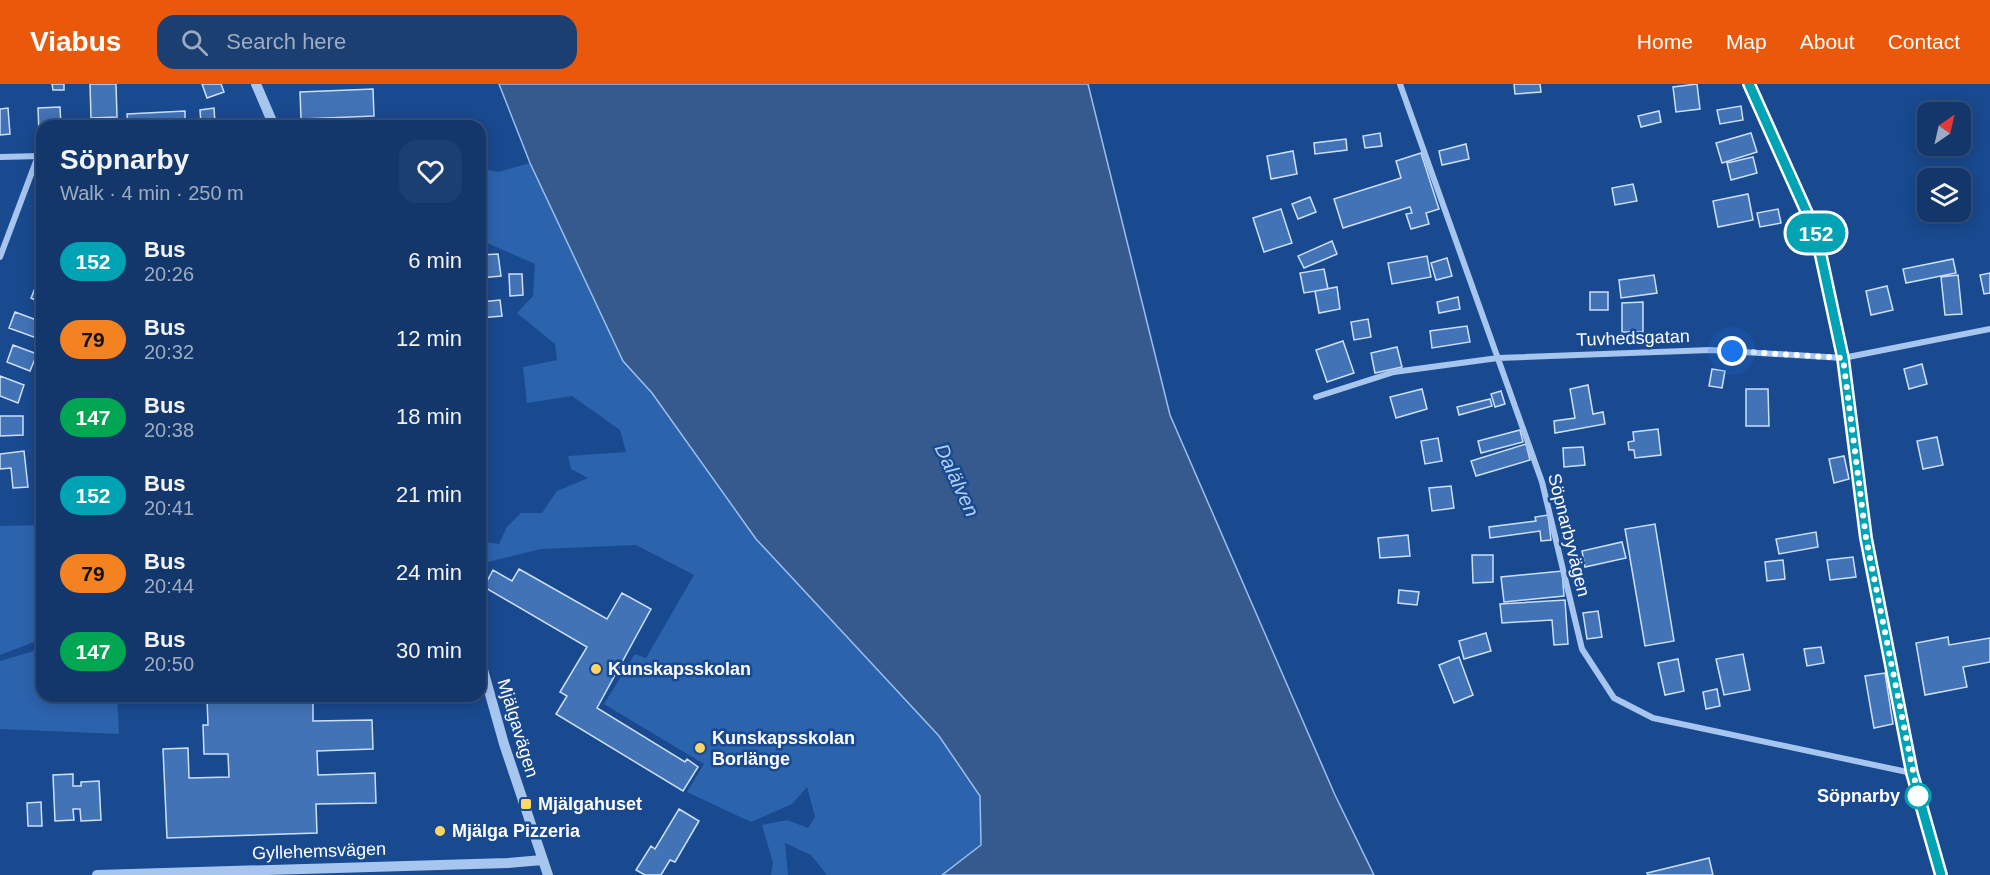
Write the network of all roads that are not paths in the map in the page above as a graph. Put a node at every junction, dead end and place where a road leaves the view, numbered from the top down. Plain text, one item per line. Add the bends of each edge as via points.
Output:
1 (256, 84) edge
2 (1400, 84) edge
3 (1749, 84) edge
4 (271, 120) edge
5 (36, 156) edge
6 (0, 158) edge
7 (36, 166) edge
8 (0, 257) edge
9 (1990, 328) edge
10 (1498, 358) junction
11 (1843, 358) junction
12 (1316, 397) dead end
13 (486, 678) edge
14 (1912, 773) junction
15 (542, 860) junction
16 (297, 871) edge
17 (98, 875) edge
18 (548, 875) edge
19 (1941, 875) edge

1 - 4 street
2 - 10 street, Söpnarbyvägen
3 - 11 street via 1816,233
5 - 6 street
7 - 8 street
9 - 11 street, Tuvhedsgatan
10 - 11 street, Tuvhedsgatan via 1710,350
10 - 12 street, Tuvhedsgatan via 1394,372
10 - 14 street, Söpnarbyvägen via 1542,482 1582,649 1614,698 1653,718
11 - 14 street via 1866,538
13 - 15 street, Mjälgavägen
14 - 19 street
15 - 16 street, Gyllehemsvägen
15 - 18 street, Mjälgavägen
16 - 17 street, Gyllehemsvägen

